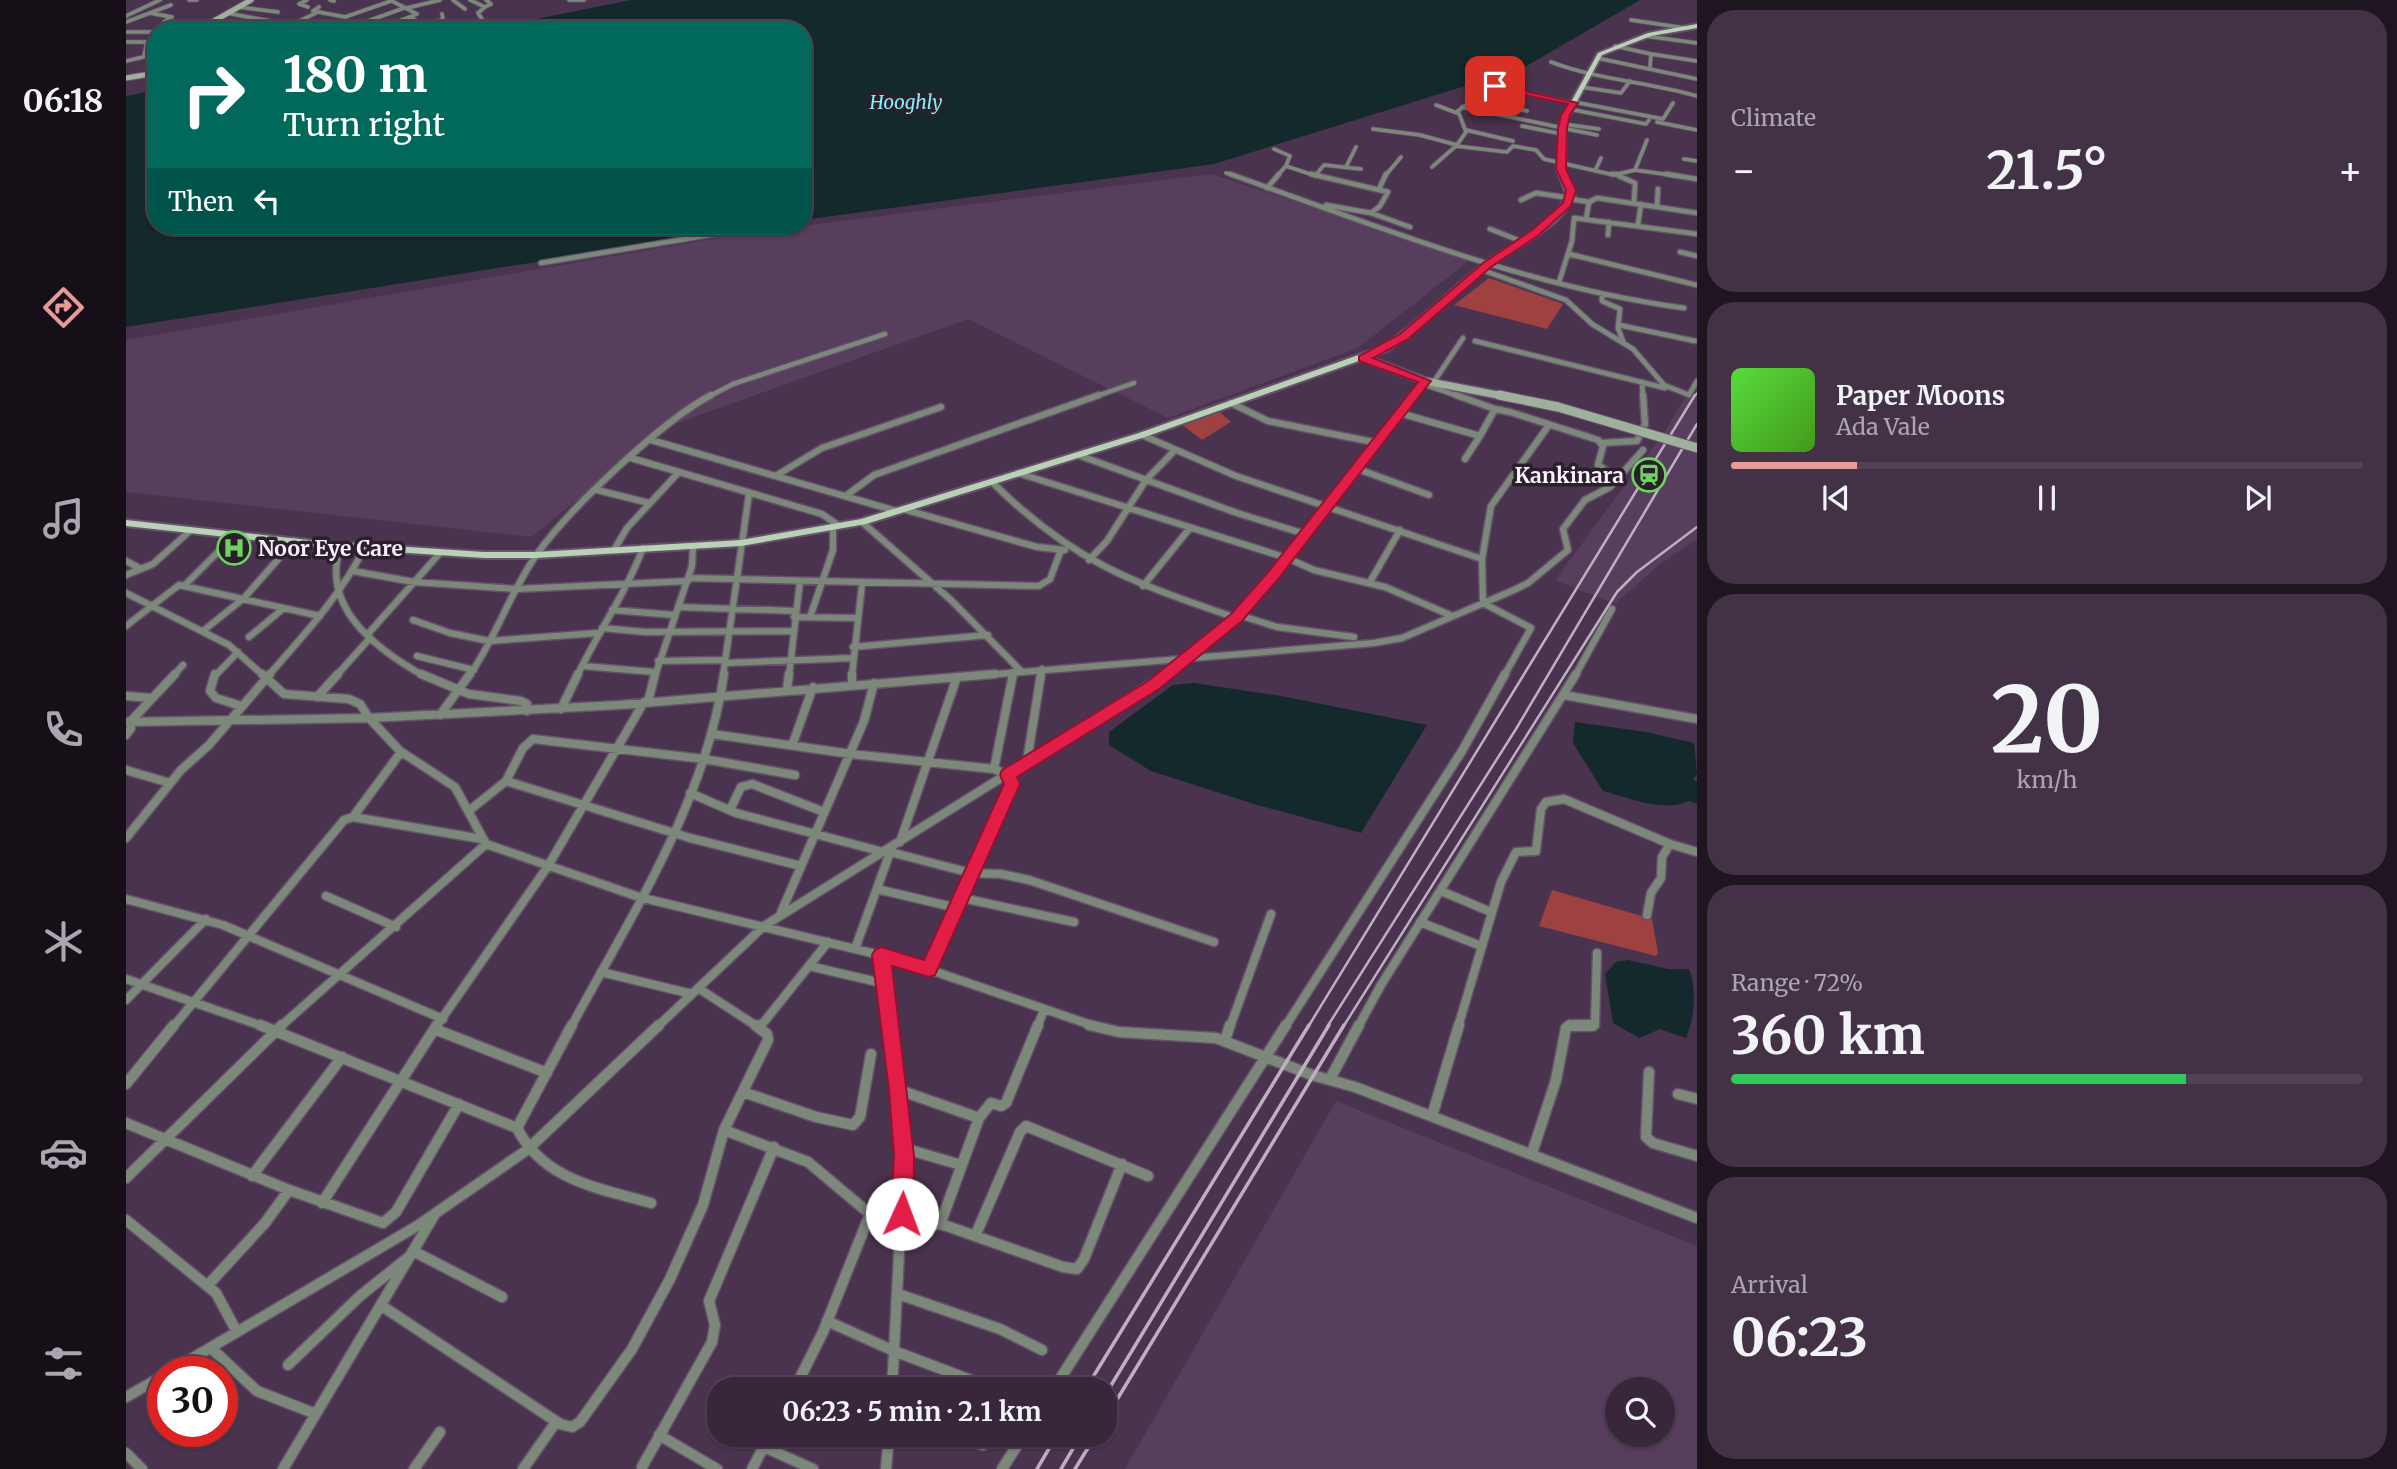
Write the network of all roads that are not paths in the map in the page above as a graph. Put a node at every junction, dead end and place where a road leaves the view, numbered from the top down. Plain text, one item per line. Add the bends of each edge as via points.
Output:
1 (160, 0) edge
2 (189, 0) edge
3 (197, 0) edge
4 (250, 0) edge
5 (307, 0) edge
6 (440, 0) edge
7 (453, 0) edge
8 (470, 0) edge
9 (486, 0) edge
10 (569, 0) edge
11 (584, 0) edge
12 (391, 1) edge
13 (171, 5) dead end
14 (238, 7) junction
15 (308, 7) dead end
16 (485, 7) junction
17 (405, 8) junction
18 (465, 9) dead end
19 (278, 12) dead end
20 (150, 13) junction
21 (227, 13) junction
22 (442, 14) dead end
23 (126, 16) edge
24 (410, 17) junction
25 (374, 19) junction
26 (482, 19) dead end
27 (267, 20) joint
28 (1631, 20) dead end
29 (166, 21) edge
30 (213, 21) edge
31 (274, 21) edge
32 (298, 21) edge
33 (368, 21) edge
34 (379, 21) edge
35 (399, 21) edge
36 (417, 21) edge
37 (435, 21) edge
38 (126, 22) edge
39 (1692, 28) edge
40 (147, 32) edge
41 (126, 33) edge
42 (1645, 36) junction
43 (126, 41) edge
44 (1697, 43) edge
45 (1615, 46) junction
46 (1651, 54) junction
47 (144, 56) junction
48 (147, 56) edge
49 (1597, 58) junction
50 (126, 61) edge
51 (1618, 61) junction
52 (1697, 61) edge
53 (1551, 62) dead end
54 (1650, 67) junction
55 (147, 74) edge
56 (1587, 74) junction
57 (1684, 77) junction
58 (126, 78) edge
59 (1610, 78) junction
60 (1697, 79) edge
61 (1662, 80) junction
62 (1630, 81) junction
63 (1581, 87) junction
64 (1680, 91) junction
65 (1697, 96) edge
66 (1472, 100) junction
67 (1673, 103) dead end
68 (1436, 105) dead end
69 (1464, 105) junction
70 (1572, 105) junction
71 (1527, 111) dead end
72 (1499, 112) dead end
73 (1457, 113) junction
74 (1649, 118) junction
75 (1522, 127) dead end
76 (1563, 128) junction
77 (1373, 129) dead end
78 (1599, 129) dead end
79 (1466, 130) junction
80 (1697, 130) edge
81 (1597, 135) dead end
82 (1647, 140) dead end
83 (1513, 141) dead end
84 (1457, 145) junction
85 (1356, 147) dead end
86 (1274, 149) dead end
87 (1507, 152) junction
88 (1401, 158) dead end
89 (1601, 158) dead end
90 (1684, 159) dead end
91 (1697, 161) edge
92 (1507, 163) dead end
93 (1561, 163) junction
94 (1286, 166) junction
95 (1346, 167) junction
96 (1432, 167) dead end
97 (1360, 169) dead end
98 (1635, 170) junction
99 (1594, 171) junction
100 (1226, 173) dead end
101 (1315, 176) junction
102 (1619, 176) junction
103 (1697, 178) edge
104 (1267, 188) junction
105 (1378, 189) junction
106 (1658, 189) dead end
107 (1570, 198) junction
108 (1521, 200) dead end
109 (1308, 202) junction
110 (1589, 202) junction
111 (1634, 203) junction
112 (1641, 204) junction
113 (1657, 206) junction
114 (1371, 213) junction
115 (1559, 213) junction
116 (1697, 213) edge
117 (1574, 218) junction
118 (1586, 219) junction
119 (1609, 222) junction
120 (1638, 224) junction
121 (1410, 227) dead end
122 (1490, 229) dead end
123 (1697, 234) edge
124 (710, 235) edge
125 (1608, 235) dead end
126 (1523, 242) junction
127 (1680, 252) dead end
128 (1569, 254) junction
129 (1697, 256) edge
130 (541, 263) dead end
131 (1484, 267) junction
132 (1559, 282) junction
133 (1697, 285) edge
134 (1602, 294) junction
135 (1684, 308) dead end
136 (1619, 325) junction
137 (886, 334) dead end
138 (1463, 338) dead end
139 (1475, 341) dead end
140 (1623, 341) junction
141 (1695, 341) edge
142 (1364, 358) junction
143 (1697, 381) edge
144 (1427, 382) junction
145 (1642, 382) junction
146 (1134, 383) dead end
147 (1671, 389) junction
148 (1231, 403) junction
149 (941, 407) dead end
150 (1495, 409) junction
151 (1402, 414) junction
152 (1549, 425) junction
153 (1142, 435) junction
154 (1480, 436) junction
155 (651, 440) junction
156 (1378, 443) junction
157 (1601, 443) junction
158 (1697, 448) edge
159 (1643, 450) dead end
160 (1174, 452) junction
161 (1078, 454) junction
162 (631, 458) junction
163 (1465, 459) dead end
164 (1358, 469) junction
165 (678, 473) junction
166 (1018, 473) junction
167 (777, 475) junction
168 (1617, 478) junction
169 (1146, 480) junction
170 (992, 482) junction
171 (597, 490) junction
172 (749, 494) junction
173 (847, 495) junction
174 (1429, 495) dead end
175 (649, 503) junction
176 (1328, 505) junction
177 (1129, 508) junction
178 (900, 510) junction
179 (862, 522) junction
180 (126, 523) edge
181 (835, 526) junction
182 (1190, 528) junction
183 (191, 530) junction
184 (1399, 530) junction
185 (1305, 534) junction
186 (235, 535) junction
187 (294, 541) junction
188 (741, 543) junction
189 (341, 545) junction
190 (365, 547) junction
191 (693, 547) junction
192 (643, 548) junction
193 (1071, 549) junction
194 (614, 550) junction
195 (1061, 550) junction
196 (440, 553) junction
197 (536, 555) junction
198 (1287, 558) junction
199 (1482, 559) junction
200 (1089, 560) junction
201 (126, 561) edge
202 (141, 569) junction
203 (353, 571) junction
204 (126, 575) edge
205 (736, 577) junction
206 (688, 579) junction
207 (800, 581) junction
208 (414, 582) junction
209 (630, 582) junction
210 (820, 582) junction
211 (1370, 582) junction
212 (862, 584) junction
213 (185, 585) junction
214 (933, 585) junction
215 (1143, 586) junction
216 (517, 589) junction
217 (338, 593) junction
218 (127, 594) edge
219 (244, 597) junction
220 (1483, 603) junction
221 (150, 606) junction
222 (678, 607) junction
223 (284, 608) junction
224 (731, 608) junction
225 (1612, 609) dead end
226 (612, 610) junction
227 (794, 614) junction
228 (675, 615) junction
229 (1450, 615) junction
230 (320, 616) junction
231 (810, 617) junction
232 (1238, 617) junction
233 (857, 618) junction
234 (413, 620) dead end
235 (126, 626) edge
236 (600, 630) junction
237 (204, 631) junction
238 (793, 631) junction
239 (669, 632) junction
240 (729, 632) junction
241 (988, 635) junction
242 (249, 637) dead end
243 (368, 637) junction
244 (1354, 637) dead end
245 (489, 641) junction
246 (853, 647) junction
247 (238, 652) junction
248 (417, 656) dead end
249 (1191, 657) junction
250 (853, 658) junction
251 (790, 660) junction
252 (658, 661) junction
253 (725, 661) junction
254 (183, 665) dead end
255 (583, 666) junction
256 (1042, 669) junction
257 (474, 670) junction
258 (1017, 671) junction
259 (654, 672) junction
260 (267, 677) junction
261 (957, 677) junction
262 (874, 683) junction
263 (852, 684) junction
264 (813, 687) junction
265 (788, 689) junction
266 (456, 690) junction
267 (1564, 695) junction
268 (126, 696) edge
269 (317, 696) junction
270 (720, 696) junction
271 (151, 698) junction
272 (646, 702) junction
273 (241, 706) junction
274 (561, 709) junction
275 (527, 711) junction
276 (440, 715) junction
277 (369, 718) junction
278 (1697, 719) edge
279 (229, 720) junction
280 (129, 724) edge
281 (712, 734) junction
282 (126, 735) edge
283 (793, 743) junction
284 (617, 751) junction
285 (401, 752) junction
286 (851, 754) junction
287 (704, 759) junction
288 (1027, 761) junction
289 (926, 762) junction
290 (993, 769) junction
291 (126, 770) edge
292 (795, 775) dead end
293 (1008, 775) junction
294 (506, 781) junction
295 (170, 783) junction
296 (690, 793) junction
297 (584, 805) junction
298 (470, 810) junction
299 (730, 810) junction
300 (824, 812) junction
301 (353, 817) junction
302 (130, 825) edge
303 (672, 832) junction
304 (815, 834) junction
305 (126, 838) edge
306 (484, 842) junction
307 (1670, 844) junction
308 (892, 848) junction
309 (1697, 852) edge
310 (548, 866) junction
311 (801, 866) junction
312 (971, 873) junction
313 (877, 888) junction
314 (1441, 891) junction
315 (326, 896) dead end
316 (639, 897) junction
317 (962, 898) junction
318 (126, 899) edge
319 (957, 908) junction
320 (1491, 912) junction
321 (1271, 914) dead end
322 (1647, 915) dead end
323 (779, 916) junction
324 (206, 919) junction
325 (1074, 922) dead end
326 (1420, 922) junction
327 (764, 926) junction
328 (396, 927) junction
329 (250, 937) junction
330 (1214, 942) dead end
331 (828, 943) junction
332 (1481, 946) junction
333 (855, 949) junction
334 (1597, 953) dead end
335 (881, 955) junction
336 (809, 966) junction
337 (929, 969) junction
338 (601, 972) junction
339 (341, 976) junction
340 (126, 979) edge
341 (141, 985) junction
342 (886, 985) junction
343 (695, 991) junction
344 (126, 1000) edge
345 (195, 1003) junction
346 (1044, 1010) junction
347 (443, 1019) junction
348 (759, 1028) junction
349 (437, 1030) junction
350 (276, 1031) junction
351 (1225, 1040) junction
352 (871, 1054) dead end
353 (1267, 1056) junction
354 (342, 1057) junction
355 (1649, 1072) dead end
356 (547, 1073) junction
357 (1330, 1079) junction
358 (403, 1082) junction
359 (126, 1084) edge
360 (899, 1090) junction
361 (743, 1093) junction
362 (1678, 1094) dead end
363 (1697, 1099) edge
364 (459, 1104) junction
365 (1432, 1116) junction
366 (979, 1118) junction
367 (126, 1123) edge
368 (517, 1128) junction
369 (724, 1130) junction
370 (167, 1140) junction
371 (774, 1147) junction
372 (903, 1148) junction
373 (527, 1150) junction
374 (1532, 1153) junction
375 (1697, 1156) edge
376 (1122, 1164) junction
377 (961, 1165) junction
378 (252, 1175) junction
379 (1148, 1176) dead end
380 (126, 1178) edge
381 (289, 1191) junction
382 (322, 1203) junction
383 (651, 1203) dead end
384 (435, 1214) junction
385 (870, 1214) junction
386 (902, 1214) junction
387 (1697, 1218) edge
388 (126, 1220) edge
389 (940, 1223) junction
390 (976, 1234) junction
391 (415, 1252) junction
392 (208, 1285) junction
393 (898, 1294) junction
394 (502, 1297) dead end
395 (383, 1306) junction
396 (827, 1321) junction
397 (237, 1332) junction
398 (211, 1348) junction
399 (1042, 1350) dead end
400 (894, 1351) junction
401 (197, 1356) edge
402 (288, 1365) dead end
403 (800, 1377) edge
404 (893, 1377) edge
405 (963, 1377) edge
406 (1061, 1377) edge
407 (147, 1385) edge
408 (126, 1397) edge
409 (316, 1414) junction
410 (556, 1422) junction
411 (440, 1432) dead end
412 (659, 1435) junction
413 (764, 1447) joint
414 (888, 1447) edge
415 (1016, 1447) edge
416 (126, 1453) edge
417 (642, 1467) dead end
418 (142, 1469) edge
419 (283, 1469) edge
420 (414, 1469) edge
421 (523, 1469) edge
422 (718, 1469) edge
423 (752, 1469) edge
424 (813, 1469) edge
425 (886, 1469) edge
426 (1002, 1469) edge

1 - 23 street
2 - 3 street
4 - 14 main road
5 - 15 street via 299,4
6 - 17 street
7 - 18 street
8 - 16 street
9 - 16 street via 491,4
10 - 11 street
12 - 17 street
12 - 32 street via 345,17 318,10
13 - 20 street
14 - 19 street
14 - 21 main road
16 - 26 street via 478,13
17 - 24 street via 417,14
17 - 25 street
20 - 29 street via 172,17
20 - 38 street
21 - 27 street
21 - 30 main road
22 - 37 street via 443,19
24 - 35 street
24 - 36 street
25 - 33 street
25 - 34 street
27 - 31 street
28 - 39 street
39 - 42 main road
40 - 41 street
42 - 44 street
42 - 45 main road
43 - 47 street via 147,42
45 - 46 street
45 - 49 main road
46 - 52 street
46 - 54 street
47 - 48 street
47 - 50 street
49 - 51 street
49 - 56 main road
51 - 54 street
51 - 59 street
53 - 56 street
54 - 61 street
55 - 58 main road
56 - 59 street
56 - 63 main road
57 - 60 street
57 - 61 street
57 - 64 street
59 - 62 street
61 - 62 street
61 - 64 street
62 - 63 street via 1621,93
63 - 70 main road
64 - 65 street
66 - 69 street
66 - 70 street via 1495,86
66 - 71 street
67 - 74 street via 1665,118
68 - 73 street
69 - 72 street
69 - 73 street
69 - 76 street
70 - 74 street
70 - 74 street via 1646,124
70 - 76 main road
73 - 79 street
74 - 80 street
75 - 76 street
76 - 78 street
76 - 81 street
76 - 93 main road
77 - 84 street
79 - 83 street
79 - 84 street
82 - 98 street
84 - 87 street
84 - 96 street
85 - 95 street
86 - 94 street via 1290,156
87 - 92 street
87 - 93 street via 1520,146
88 - 105 street
89 - 99 street
90 - 91 street
93 - 99 street
93 - 107 main road
94 - 101 street
94 - 104 street
95 - 97 street
95 - 101 street via 1322,165
98 - 102 street
98 - 103 street
99 - 102 street
100 - 104 street
101 - 105 street
102 - 111 street via 1635,183
104 - 109 street
105 - 114 street via 1389,193
106 - 113 street
107 - 108 street via 1536,193
107 - 110 street
107 - 115 main road
109 - 114 street
109 - 131 street
110 - 111 street via 1597,198
110 - 118 street
111 - 112 street
112 - 113 street
112 - 120 street
113 - 116 street
114 - 121 street
115 - 117 street
115 - 126 main road
117 - 118 street
117 - 128 street
118 - 119 street
119 - 120 street
119 - 125 street
120 - 123 street
122 - 126 street
124 - 130 street
126 - 131 main road
127 - 129 street
128 - 132 street
128 - 133 street
131 - 132 street
131 - 140 street via 1566,300 1592,324
131 - 142 main road via 1404,336
132 - 134 street
134 - 135 street
134 - 136 street via 1602,300 1619,307
136 - 140 street
136 - 141 street
137 - 155 street via 733,384 699,402
138 - 144 street
139 - 145 street
140 - 147 street
142 - 144 main road
142 - 148 main road
143 - 147 street via 1689,395
144 - 150 street
144 - 151 street
144 - 158 main road, bridge via 1558,407
145 - 147 street
145 - 157 street via 1645,424 1637,440
146 - 173 street via 874,475
148 - 153 main road
148 - 156 street via 1268,421
149 - 167 street via 822,447
150 - 152 street
150 - 154 street
151 - 154 street
151 - 156 street
152 - 157 street
152 - 199 street via 1491,506
153 - 160 street
153 - 161 main road
154 - 163 street
155 - 162 street
155 - 167 street
156 - 164 street
157 - 168 street via 1598,465
159 - 168 street
160 - 169 street
160 - 176 street
161 - 166 main road
161 - 169 street
162 - 165 street
162 - 171 street
164 - 174 street
164 - 176 street
165 - 172 street
165 - 175 street
166 - 170 main road
166 - 177 street
167 - 173 street
168 - 220 street via 1585,500 1565,526 1566,553 1528,583
169 - 177 street
169 - 185 street
170 - 178 main road
170 - 193 street
171 - 175 street
171 - 197 street
172 - 181 street via 822,514
172 - 188 street
173 - 178 street
175 - 194 street
176 - 184 street
176 - 185 street
177 - 182 street
177 - 200 street
178 - 179 main road
178 - 195 street
179 - 181 main road
179 - 214 street
180 - 183 main road
181 - 188 main road
181 - 210 street via 833,550
182 - 198 street
182 - 215 street
183 - 186 main road
183 - 202 street
184 - 199 street
184 - 211 street
185 - 198 street
186 - 187 main road
186 - 213 street
187 - 189 main road
187 - 219 street
188 - 191 main road
188 - 205 street
189 - 190 main road
189 - 217 street via 335,568
190 - 196 main road
190 - 203 street
191 - 192 main road
191 - 206 street
192 - 194 main road
192 - 209 street
193 - 195 street
193 - 200 street
194 - 197 main road
195 - 214 street via 1044,585
196 - 197 main road
196 - 208 street
197 - 216 street
198 - 211 street via 1314,570
198 - 232 street
199 - 220 street
200 - 215 street
201 - 202 street
202 - 204 street
203 - 208 street
203 - 217 street
205 - 206 street
205 - 207 street
205 - 224 street
206 - 209 street
206 - 222 street
207 - 210 street
207 - 227 street
208 - 216 street
208 - 243 street
209 - 216 street
209 - 226 street
210 - 212 street
210 - 231 street
211 - 229 street
212 - 214 street
212 - 233 street
213 - 219 street
213 - 221 street via 176,586
214 - 241 street
215 - 232 street
216 - 245 street
217 - 230 street
217 - 243 street
218 - 221 street
219 - 223 street
219 - 237 street
220 - 229 street
220 - 353 street via 1531,628 1462,751
221 - 235 street
221 - 237 street
222 - 224 street
222 - 228 street
223 - 230 street
223 - 242 street
224 - 227 street
224 - 240 street
225 - 267 street
226 - 228 street
226 - 236 street
227 - 231 street
227 - 238 street
228 - 239 street
229 - 249 street via 1402,638 1374,643
230 - 260 street
231 - 233 street
232 - 244 street
232 - 249 street
233 - 246 street
234 - 245 street
236 - 239 street
236 - 245 street
236 - 255 street
237 - 247 street
238 - 240 street
238 - 251 street
239 - 240 street
239 - 252 street
240 - 253 street
241 - 246 street
241 - 258 street
243 - 266 street via 409,668
243 - 269 street
245 - 257 street
246 - 250 street
247 - 260 street
247 - 273 street via 216,671 210,691 216,698
248 - 257 street
249 - 256 street
249 - 288 street
250 - 251 street
250 - 263 street
251 - 253 street
251 - 265 street
252 - 253 street
252 - 259 street
253 - 270 street
254 - 271 street
255 - 259 street
255 - 274 street
256 - 258 street
256 - 288 street
257 - 266 street
258 - 261 street
258 - 290 street
259 - 272 street
260 - 269 street via 284,694
260 - 273 street
261 - 262 street
261 - 289 street
262 - 263 street
262 - 286 street
263 - 264 street
264 - 265 street
264 - 283 street
265 - 270 street
266 - 275 street via 522,701
266 - 276 street
267 - 278 street
267 - 314 street
268 - 271 street
269 - 277 street via 356,701
270 - 272 street
270 - 281 street
271 - 280 street
272 - 274 street
272 - 284 street
273 - 279 street
274 - 275 street
275 - 276 street
276 - 277 street
277 - 279 street
277 - 285 street
279 - 280 street
279 - 295 street
280 - 282 street
281 - 283 street
281 - 287 street
283 - 286 street
284 - 287 street
284 - 294 street via 533,739 523,748
284 - 297 street
285 - 298 street via 450,782
285 - 301 street
286 - 289 street
286 - 300 street
287 - 292 street
287 - 296 street
288 - 293 street
289 - 290 street
289 - 308 street
290 - 293 street
291 - 295 street
293 - 308 street
293 - 312 street via 1011,791
294 - 297 street
294 - 298 street
295 - 302 street
296 - 299 street
296 - 303 street
297 - 303 street
297 - 310 street
298 - 306 street
299 - 300 street via 741,788 752,784
299 - 304 street
300 - 304 street
301 - 306 street
301 - 329 street via 341,822
302 - 305 street
303 - 311 street via 729,851
303 - 316 street
304 - 308 street
304 - 311 street
306 - 310 street
306 - 328 street
307 - 309 street
307 - 320 street via 1563,799 1549,800 1541,809 1536,851 1516,852
307 - 322 street via 1662,857 1661,878 1651,892
308 - 312 street
308 - 313 street
308 - 323 street
310 - 316 street
310 - 347 street
311 - 323 street
312 - 317 street
312 - 330 street via 1029,880
313 - 319 street
313 - 333 street
314 - 320 street
314 - 326 street
315 - 328 street
316 - 327 street
316 - 338 street
317 - 319 street
317 - 325 street
318 - 324 street
319 - 337 street
320 - 332 street
321 - 351 street
323 - 327 street
324 - 329 street
324 - 341 street
326 - 332 street
326 - 357 street
327 - 331 street
327 - 343 street
328 - 339 street
329 - 339 street
329 - 345 street
331 - 333 street
331 - 336 street
332 - 365 street
333 - 335 street
334 - 374 street via 1595,1024 1566,1028 1556,1080
335 - 337 street
335 - 342 street
336 - 342 street
336 - 348 street
337 - 346 street
338 - 343 street
338 - 356 street
339 - 347 street
339 - 350 street
340 - 341 street
341 - 344 street
341 - 345 street
342 - 360 street
343 - 348 street
343 - 373 street
345 - 350 street
345 - 359 street
346 - 351 street via 1119,1032
346 - 366 street via 1006,1103 991,1102
347 - 349 street
348 - 361 street via 768,1040
349 - 356 street
349 - 358 street
350 - 354 street
350 - 370 street
351 - 353 street
352 - 361 street via 860,1117 853,1125
353 - 357 street
353 - 406 street
354 - 358 street
354 - 378 street
355 - 375 street via 1646,1137
356 - 368 street
357 - 365 street
358 - 364 street
358 - 382 street
360 - 366 street
360 - 372 street
361 - 369 street
362 - 363 street
364 - 368 street
364 - 382 street via 390,1219 378,1223
365 - 374 street
366 - 377 street
367 - 370 street
368 - 373 street
369 - 371 street
369 - 410 street via 688,1242 632,1349 580,1422 566,1427
370 - 378 street
370 - 380 street
371 - 385 street via 808,1162
371 - 412 street via 709,1301 715,1325 712,1342
372 - 377 street
372 - 386 street
373 - 383 street via 537,1162 559,1174
373 - 384 street
374 - 387 street
376 - 379 street
376 - 390 street via 1077,1269
376 - 390 street via 1032,1126 1023,1127
377 - 389 street
378 - 381 street
381 - 382 street
381 - 392 street
384 - 391 street
384 - 397 street
385 - 386 street
385 - 396 street
386 - 389 street
386 - 393 street
388 - 392 street
389 - 390 street
391 - 394 street
391 - 395 street
391 - 402 street via 367,1290
392 - 397 street
393 - 399 street via 1000,1329
393 - 400 street
395 - 409 street
395 - 410 street
396 - 400 street
396 - 403 street
397 - 398 street
398 - 401 street
398 - 409 street via 258,1394
400 - 404 street
400 - 405 street
407 - 408 street
409 - 419 street
410 - 421 street
411 - 420 street
412 - 417 street
412 - 422 street
413 - 423 street
413 - 424 street
414 - 425 street
415 - 426 street
416 - 418 street

